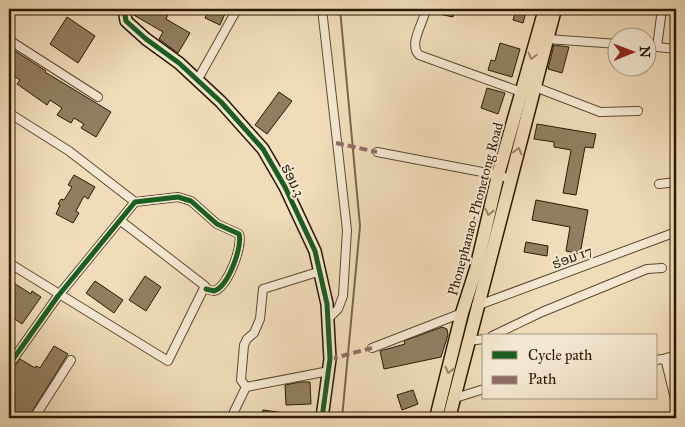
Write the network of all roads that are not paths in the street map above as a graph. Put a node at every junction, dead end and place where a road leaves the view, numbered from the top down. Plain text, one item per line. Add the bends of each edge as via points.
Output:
1 (124, 9) edge
2 (322, 9) edge
3 (426, 9) edge
4 (545, 9) edge
5 (555, 9) edge
6 (662, 9) edge
7 (236, 11) dead end
8 (548, 39) junction
9 (658, 39) edge
10 (9, 40) edge
11 (608, 43) edge
12 (658, 47) edge
13 (676, 49) edge
14 (198, 79) junction
15 (530, 91) junction
16 (98, 96) dead end
17 (638, 111) dead end
18 (9, 113) edge
19 (377, 152) dead end
20 (504, 177) junction
21 (676, 182) edge
22 (659, 184) dead end
23 (135, 202) junction
24 (122, 221) junction
25 (676, 232) edge
26 (9, 264) edge
27 (662, 268) dead end
28 (481, 270) junction
29 (321, 271) junction
30 (206, 289) junction
31 (58, 296) junction
32 (476, 306) junction
33 (462, 313) junction
34 (329, 318) junction
35 (497, 334) edge
36 (482, 338) edge
37 (468, 341) junction
38 (372, 348) dead end
39 (676, 355) edge
40 (660, 359) edge
41 (71, 360) dead end
42 (9, 365) edge
43 (329, 371) junction
44 (246, 387) junction
45 (482, 390) edge
46 (454, 399) junction
47 (676, 403) edge
48 (440, 405) junction
49 (34, 418) edge
50 (231, 418) edge
51 (322, 418) edge
52 (436, 418) edge
53 (449, 418) edge

1 - 14 street, ຮ່ອມ 3 via 126,21
2 - 34 street via 347,230 343,296 338,309
3 - 15 street via 415,43 419,55
4 -> 15 main road, Phonephanao-Phonetong Road
5 - 8 main road, Phonephanao-Phonetong Road
6 - 9 street
7 - 14 street
8 - 11 street
8 - 15 main road, Phonephanao-Phonetong Road
10 - 16 street
12 - 13 street
14 - 29 street, ຮ່ອມ 3 via 263,149 285,187
15 - 17 street via 600,112
15 - 20 main road, Phonephanao-Phonetong Road
18 - 23 street via 69,151
19 - 20 street
20 - 28 main road, Phonephanao-Phonetong Road
21 - 22 street
23 - 24 street
23 - 30 street via 170,197 192,201 217,224 238,234 238,248 224,285 214,291
24 - 30 street
24 - 31 street
25 - 32 street, ຮ່ອມ 17
26 - 31 street
27 - 35 street via 647,269
28 - 32 main road, Phonephanao-Phonetong Road
28 - 33 main road, Phonephanao-Phonetong Road
29 - 34 street, ຮ່ອມ 3
29 - 44 street via 263,289 260,319 244,345 241,380
30 - 31 street via 168,361
31 - 42 street
32 - 37 main road, Phonephanao-Phonetong Road
33 - 38 street
33 -> 48 main road, Phonephanao-Phonetong Road
34 - 43 street, ຮ່ອມ 3
36 - 37 street
37 - 46 main road, Phonephanao-Phonetong Road
39 - 40 street
40 - 47 street via 666,364
41 - 49 street
43 - 44 street
43 - 51 street, ຮ່ອມ 3
44 - 50 street
45 - 46 street
46 - 48 street
46 - 53 main road, Phonephanao-Phonetong Road
48 - 52 main road, Phonephanao-Phonetong Road

